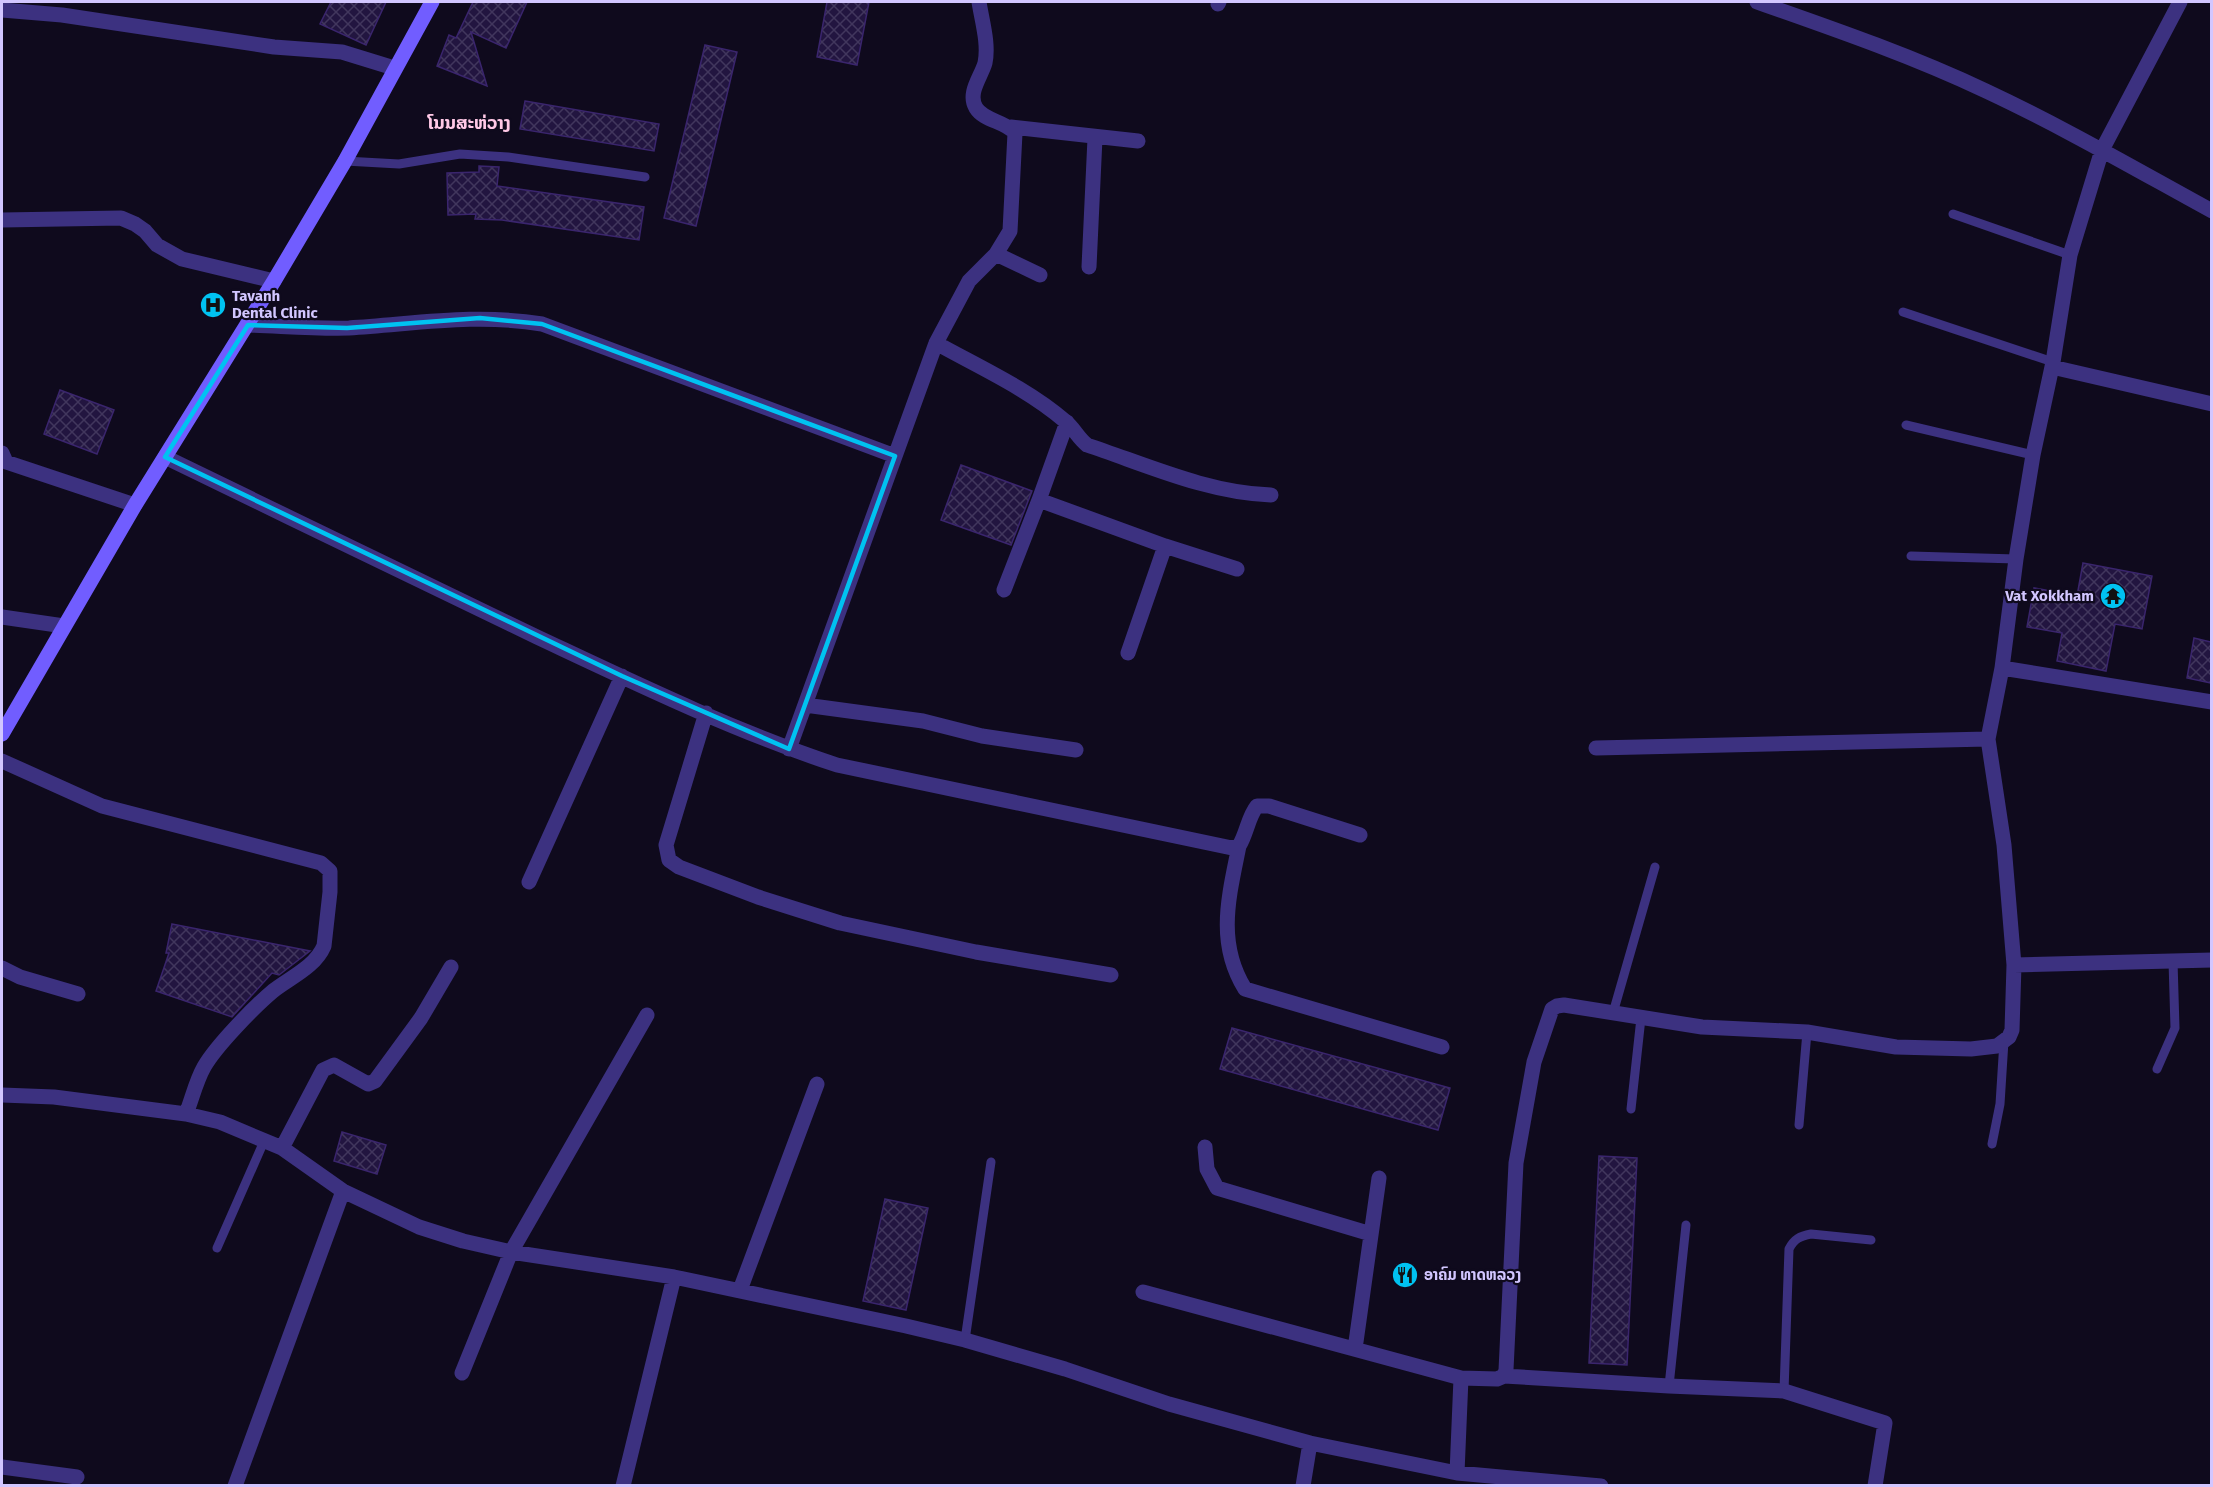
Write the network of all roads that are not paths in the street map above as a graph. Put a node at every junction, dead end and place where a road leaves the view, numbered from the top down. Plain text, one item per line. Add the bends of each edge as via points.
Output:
1 (432, 2) edge
2 (979, 2) edge
3 (1756, 2) edge
4 (2180, 2) edge
5 (2, 10) edge
6 (394, 68) junction
7 (1011, 127) junction
8 (1095, 138) junction
9 (1138, 141) dead end
10 (2102, 150) junction
11 (345, 161) junction
12 (645, 177) dead end
13 (2211, 211) edge
14 (1953, 214) dead end
15 (2, 220) edge
16 (996, 254) junction
17 (2070, 255) junction
18 (1089, 267) dead end
19 (1040, 275) dead end
20 (274, 281) junction
21 (1903, 312) dead end
22 (248, 326) junction
23 (936, 343) junction
24 (2053, 364) junction
25 (2211, 404) edge
26 (1067, 422) junction
27 (1906, 425) dead end
28 (2, 453) edge
29 (2033, 455) junction
30 (895, 456) junction
31 (165, 457) junction
32 (1271, 495) dead end
33 (1040, 500) junction
34 (135, 506) junction
35 (1165, 546) junction
36 (1911, 556) dead end
37 (2016, 559) junction
38 (1237, 569) dead end
39 (1004, 590) dead end
40 (2, 617) edge
41 (64, 626) junction
42 (1128, 653) dead end
43 (2002, 668) junction
44 (622, 676) junction
45 (2211, 702) edge
46 (805, 705) junction
47 (706, 713) junction
48 (2, 734) edge
49 (1988, 739) junction
50 (1596, 748) dead end
51 (789, 749) junction
52 (1076, 750) dead end
53 (2, 761) edge
54 (1360, 836) dead end
55 (1239, 846) junction
56 (1655, 867) dead end
57 (529, 882) dead end
58 (2211, 960) edge
59 (2173, 961) junction
60 (2014, 965) junction
61 (451, 967) dead end
62 (2, 968) edge
63 (1111, 975) dead end
64 (78, 994) dead end
65 (1613, 1013) junction
66 (647, 1015) dead end
67 (1641, 1018) junction
68 (1808, 1032) junction
69 (2004, 1041) junction
70 (1442, 1047) dead end
71 (2157, 1069) dead end
72 (817, 1084) dead end
73 (2, 1095) edge
74 (1631, 1109) dead end
75 (186, 1114) junction
76 (1798, 1125) dead end
77 (265, 1139) junction
78 (1992, 1144) dead end
79 (1205, 1147) dead end
80 (282, 1148) junction
81 (991, 1162) dead end
82 (1379, 1178) dead end
83 (343, 1191) junction
84 (1686, 1225) dead end
85 (1371, 1234) junction
86 (1871, 1240) dead end
87 (217, 1248) dead end
88 (511, 1252) junction
89 (674, 1277) junction
90 (740, 1290) junction
91 (1143, 1292) dead end
92 (965, 1340) junction
93 (1355, 1349) junction
94 (462, 1373) dead end
95 (1504, 1377) junction
96 (1461, 1378) junction
97 (1669, 1386) junction
98 (1784, 1391) junction
99 (1310, 1443) junction
100 (2, 1467) edge
101 (1457, 1473) junction
102 (77, 1477) dead end
103 (235, 1485) edge
104 (623, 1485) edge
105 (1303, 1485) edge
106 (1601, 1485) edge
107 (1875, 1485) edge

1 - 6 main road
2 - 7 street via 986,52 973,93 974,103 983,115
3 - 10 street via 1868,40 1985,90
4 - 10 street
5 - 6 street via 62,15 274,47 342,52
6 - 11 main road
7 - 8 street
7 - 16 street via 1015,133 1010,231
8 - 9 street
8 - 18 street
10 - 13 street
10 - 17 street
11 - 12 lane via 399,164 460,154
11 - 20 main road
14 - 17 lane
15 - 20 street via 121,218 182,259
16 - 19 street
16 - 23 street via 969,281
17 - 24 street
20 - 22 main road
21 - 24 lane
22 - 30 street via 346,328 480,318 542,324
22 - 31 main road
23 - 26 street via 1026,393
23 - 30 street
24 - 25 street
24 - 29 street
26 - 32 street via 1087,445 1218,489
26 - 33 street
27 - 29 lane
28 - 34 street via 6,462
29 - 37 street
30 - 46 street
31 - 34 main road
31 - 44 street
33 - 35 street
33 - 39 street
34 - 41 main road
35 - 38 street
35 - 42 street
36 - 37 lane
37 - 43 street
40 - 41 street
41 - 48 main road
43 - 45 street
43 - 49 street
44 - 47 street
44 - 57 street
46 - 51 street
46 - 52 street via 923,721 982,736
47 - 51 street
47 - 63 street via 666,845 669,860 679,867 840,924
49 - 50 street
49 - 60 street via 2004,845
51 - 55 street via 837,765 1232,848
53 - 75 street via 102,806 321,863 330,871 321,954 272,992 226,1039 204,1067
54 - 55 street via 1269,806 1257,806
55 - 70 street via 1226,914 1235,974 1245,989
56 - 65 lane
58 - 59 street
59 - 60 street
59 - 71 lane via 2175,1028
60 - 69 street via 2012,1030
61 - 80 street via 421,1018 375,1081 368,1084 334,1065 323,1070
62 - 64 street
65 - 67 street
65 - 95 street via 1557,1006 1552,1009 1534,1062 1516,1163
66 - 88 street
67 - 68 street via 1702,1027
67 - 74 lane
68 - 69 street via 1896,1047 1971,1049 1997,1046
68 - 76 lane
69 - 78 lane via 2000,1104
72 - 90 street
73 - 75 street via 54,1097
75 - 77 street
77 - 80 street
77 - 87 lane
79 - 85 street via 1207,1169 1217,1188
80 - 83 street
81 - 92 lane
82 - 85 street
83 - 88 street via 419,1227
83 - 103 street
84 - 97 lane
85 - 93 street
86 - 98 lane via 1811,1234 1793,1242 1789,1249
88 - 89 street
88 - 94 street
89 - 90 street
89 - 104 street
90 - 92 street
91 - 93 street
92 - 99 street
93 - 96 street
95 - 96 street
95 - 97 street
96 - 101 street
97 - 98 street
98 - 107 street via 1885,1423
99 - 101 street
99 - 105 street
100 - 102 street
101 - 106 street

